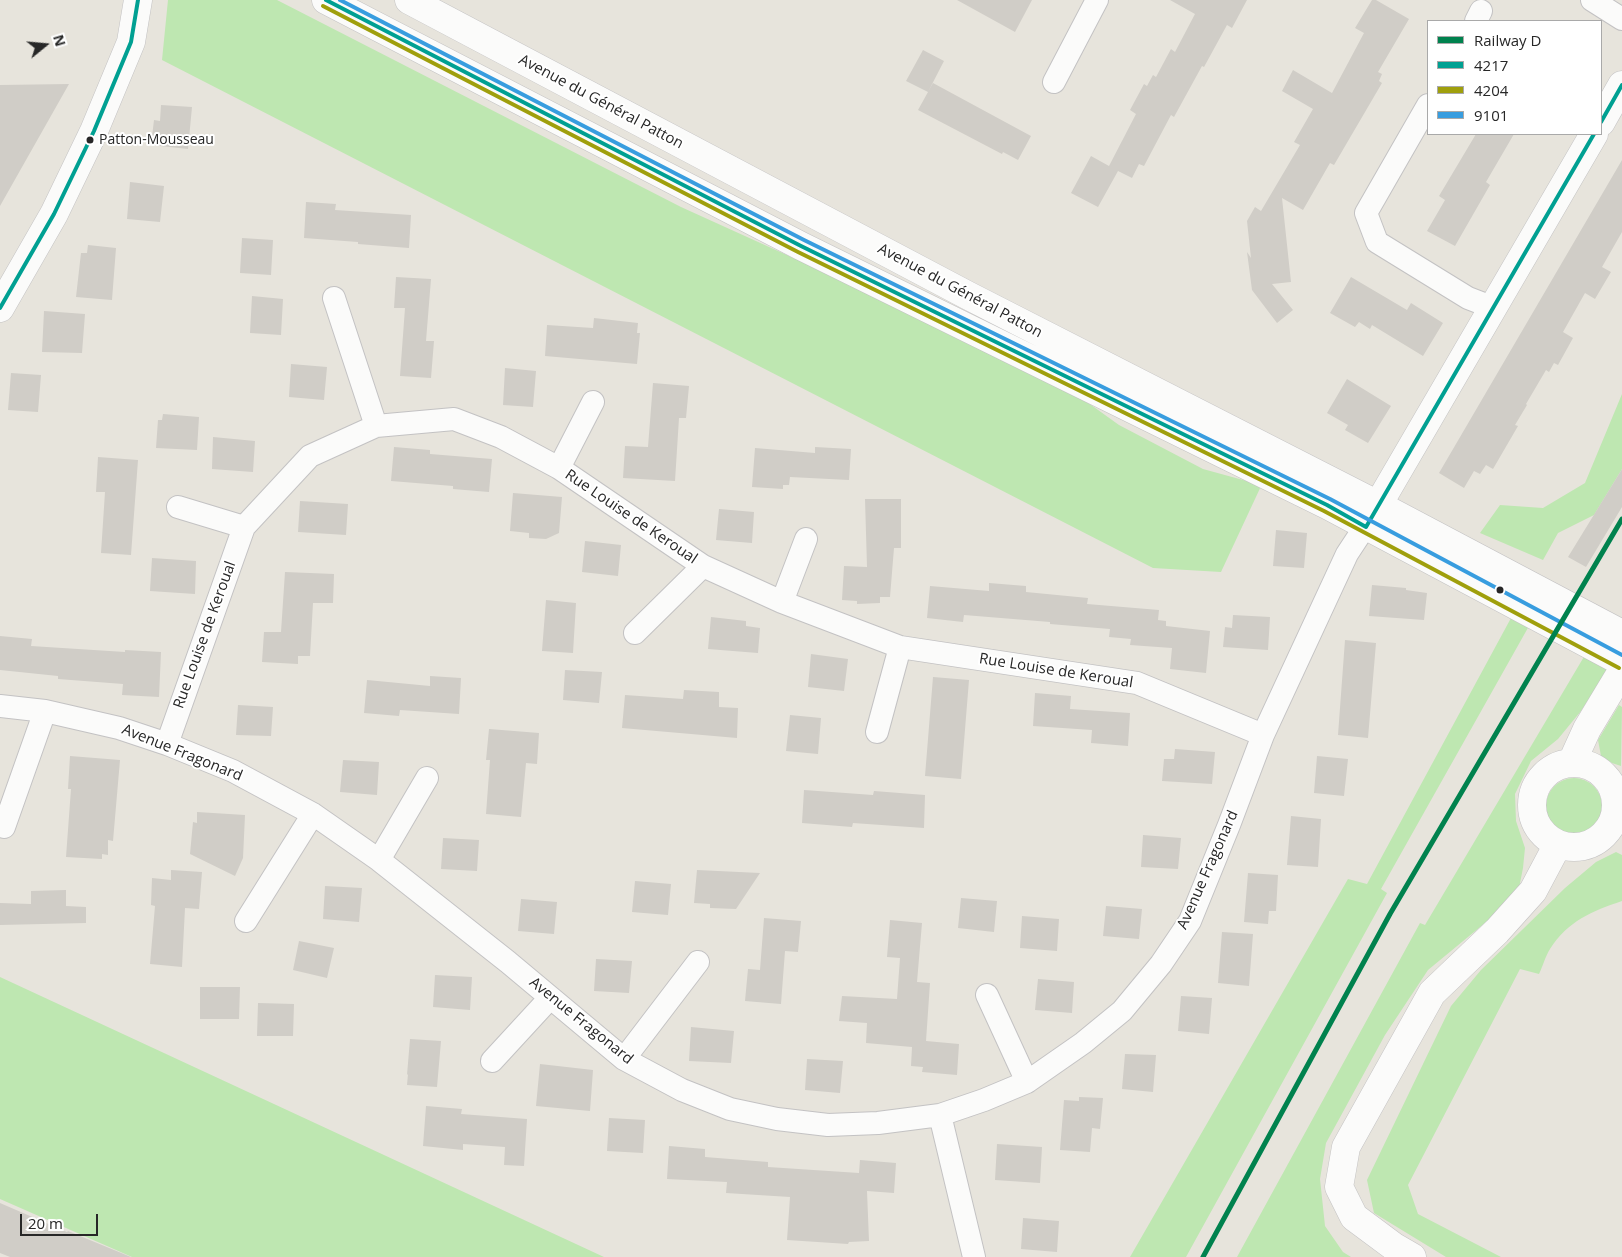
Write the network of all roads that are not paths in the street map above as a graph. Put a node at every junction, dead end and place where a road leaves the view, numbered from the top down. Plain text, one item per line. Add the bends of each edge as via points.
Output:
1 (138, 0) edge
2 (326, 0) edge
3 (409, 0) edge
4 (1097, 0) edge
5 (1592, 0) edge
6 (1622, 19) edge
7 (1054, 82) dead end
8 (1622, 85) edge
9 (1427, 107) edge
10 (1602, 120) edge
11 (1593, 135) edge
12 (334, 298) dead end
13 (0, 308) edge
14 (1494, 308) junction
15 (593, 402) dead end
16 (376, 426) junction
17 (559, 468) junction
18 (178, 507) dead end
19 (1372, 516) junction
20 (244, 527) junction
21 (806, 539) dead end
22 (703, 566) junction
23 (1509, 588) junction
24 (782, 602) junction
25 (635, 632) dead end
26 (1622, 634) edge
27 (900, 647) junction
28 (1622, 662) edge
29 (1622, 671) edge
30 (0, 706) edge
31 (45, 711) junction
32 (877, 732) dead end
33 (1263, 735) junction
34 (167, 744) junction
35 (1572, 762) junction
36 (427, 778) dead end
37 (1619, 799) edge
38 (313, 814) junction
39 (4, 827) dead end
40 (1558, 844) junction
41 (379, 860) junction
42 (246, 920) dead end
43 (698, 962) dead end
44 (987, 995) dead end
45 (550, 998) junction
46 (624, 1058) junction
47 (492, 1061) dead end
48 (1026, 1082) junction
49 (940, 1116) junction
50 (974, 1257) edge
51 (1412, 1257) edge

1 - 13 main road via 131,42 94,130 54,214
2 - 19 main road, Avenue du Général Patton via 802,246 1327,505
3 - 19 main road, Avenue du Général Patton via 967,295
4 - 7 street
5 - 6 street
8 - 10 main road
9 - 14 street via 1366,214 1377,242 1468,298
11 - 14 main road, Avenue Fragonard
12 - 16 street
14 - 19 main road, Avenue Fragonard
15 - 17 street, Rue Louise de Keroual
16 - 17 street, Rue Louise de Keroual via 454,419 501,438
16 - 20 street, Rue Louise de Keroual via 310,456
17 - 22 street, Rue Louise de Keroual
18 - 20 street
19 - 23 main road, Avenue du Général Patton
19 - 33 street, Avenue Fragonard via 1347,554
20 - 34 street, Rue Louise de Keroual
21 - 24 street
22 - 24 street, Rue Louise de Keroual
22 - 25 street, Rue Louise de Keroual
23 - 26 main road
23 - 28 main road
24 - 27 street, Rue Louise de Keroual
27 - 32 street
27 - 33 street, Rue Louise de Keroual via 1137,683
29 - 35 main road via 1586,729
30 - 31 street, Avenue Fragonard
31 - 34 street, Avenue Fragonard via 119,728
31 - 39 street
33 - 48 street, Avenue Fragonard via 1190,921 1161,964 1122,1011 1083,1043
34 - 38 street, Avenue Fragonard via 233,771
35 - 37 main road via 1598,769 1608,778
35 - 40 main road via 1548,771 1534,792 1532,804 1539,828
36 - 41 street
37 - 40 main road via 1611,827 1603,836 1582,846
38 - 41 street, Avenue Fragonard
38 - 42 street
40 - 51 main road via 1533,891 1497,931 1432,993 1346,1147 1340,1187 1354,1217
41 - 45 street, Avenue Fragonard
43 - 46 street
44 - 48 street
45 - 46 street, Avenue Fragonard
45 - 47 street
46 - 49 street, Avenue Fragonard via 682,1090 730,1109 776,1119 828,1125
48 - 49 street, Avenue Fragonard
49 - 50 street

